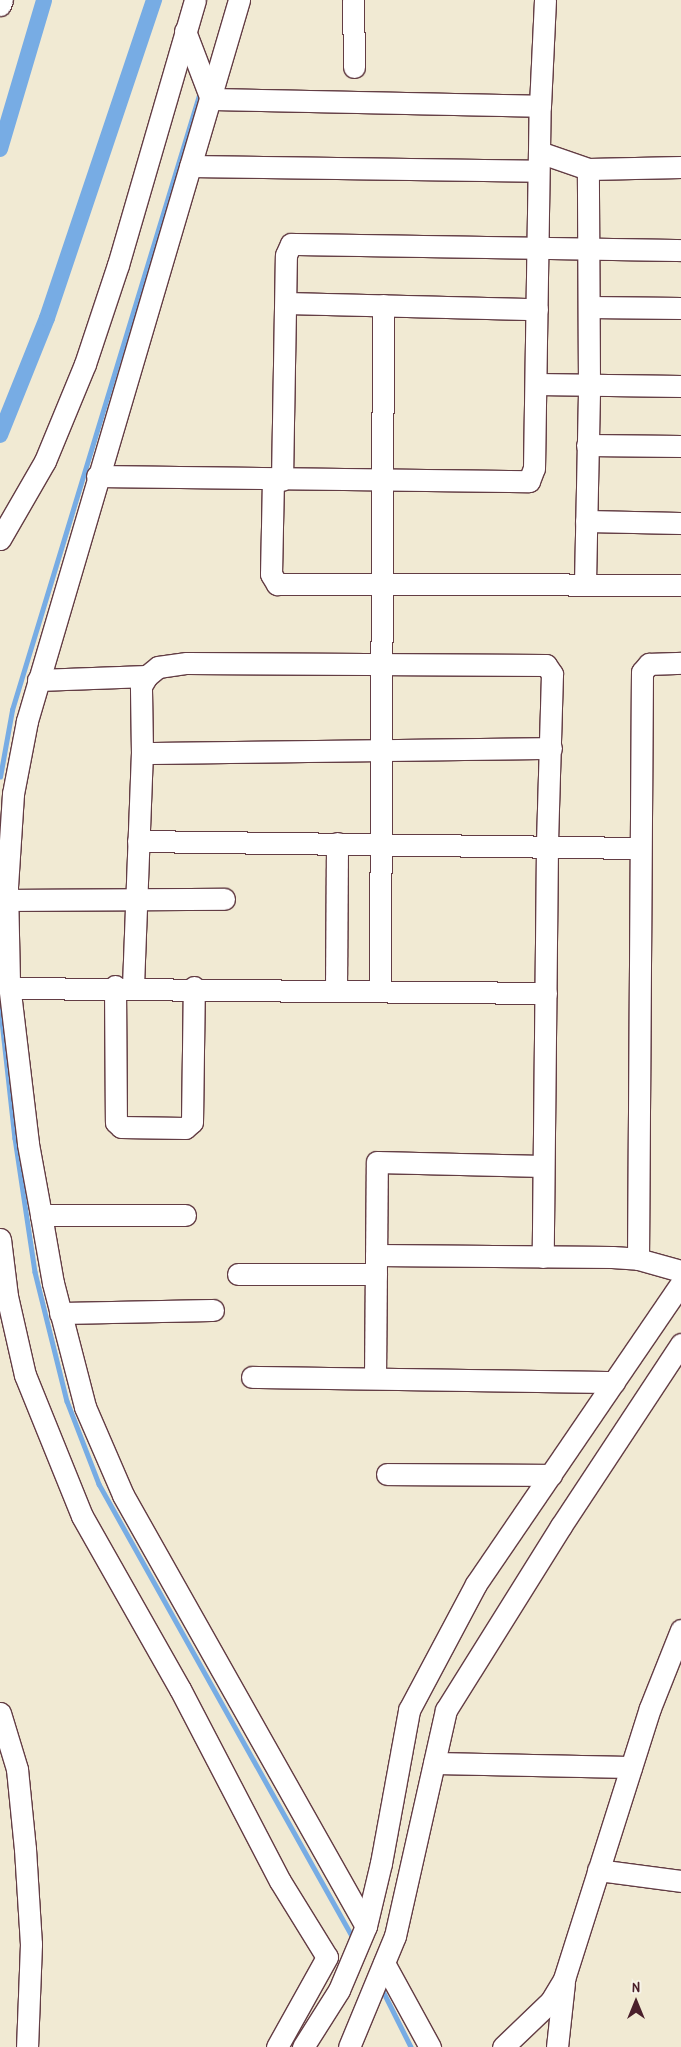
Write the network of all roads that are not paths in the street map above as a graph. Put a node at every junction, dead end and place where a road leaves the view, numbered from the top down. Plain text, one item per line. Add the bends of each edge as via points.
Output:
1 (2, 0) edge
2 (195, 0) edge
3 (239, 0) edge
4 (353, 0) edge
5 (545, 0) edge
6 (0, 5) edge
7 (185, 31) junction
8 (354, 67) dead end
9 (211, 99) junction
10 (540, 106) junction
11 (539, 162) junction
12 (190, 166) junction
13 (681, 167) edge
14 (588, 169) junction
15 (538, 248) junction
16 (589, 249) junction
17 (681, 250) edge
18 (286, 303) junction
19 (383, 305) junction
20 (589, 307) junction
21 (681, 308) edge
22 (537, 309) junction
23 (536, 384) junction
24 (589, 385) junction
25 (681, 386) edge
26 (587, 446) junction
27 (681, 446) edge
28 (97, 476) junction
29 (278, 480) junction
30 (382, 480) junction
31 (586, 521) junction
32 (681, 523) edge
33 (0, 539) edge
34 (585, 583) junction
35 (382, 584) junction
36 (681, 585) edge
37 (383, 662) junction
38 (681, 663) edge
39 (146, 676) junction
40 (38, 680) junction
41 (551, 748) junction
42 (381, 751) junction
43 (142, 753) junction
44 (138, 842) junction
45 (337, 843) junction
46 (379, 844) junction
47 (547, 847) junction
48 (640, 848) junction
49 (138, 898) junction
50 (224, 899) dead end
51 (7, 900) junction
52 (124, 986) junction
53 (194, 987) junction
54 (9, 988) junction
55 (336, 989) junction
56 (380, 990) junction
57 (546, 993) junction
58 (543, 1166) junction
59 (186, 1215) dead end
60 (41, 1216) junction
61 (0, 1239) edge
62 (543, 1257) junction
63 (638, 1259) junction
64 (376, 1264) junction
65 (681, 1271) edge
66 (238, 1274) dead end
67 (681, 1284) edge
68 (213, 1310) dead end
69 (60, 1312) junction
70 (681, 1344) edge
71 (252, 1376) dead end
72 (375, 1378) junction
73 (614, 1382) junction
74 (387, 1474) dead end
75 (551, 1475) junction
76 (681, 1630) edge
77 (0, 1713) edge
78 (434, 1763) junction
79 (631, 1768) junction
80 (598, 1870) junction
81 (681, 1881) edge
82 (366, 1926) junction
83 (384, 1963) junction
84 (564, 1979) junction
85 (339, 1990) junction
86 (368, 2004) junction
87 (27, 2047) edge
88 (278, 2047) edge
89 (303, 2047) edge
90 (349, 2047) edge
91 (430, 2047) edge
92 (503, 2047) edge
93 (557, 2047) edge

1 - 6 street
2 - 7 street
3 - 9 street
4 - 8 street
5 - 10 street
7 - 9 street
7 - 33 street via 118,265 85,364 45,461
9 - 10 street
9 - 12 street
10 - 11 street
11 - 12 street
11 - 14 street
11 - 15 street
12 - 28 street
13 - 14 street
14 - 16 street
15 - 16 street
15 - 18 street via 294,244 287,250
15 - 22 street
16 - 17 street
16 - 20 street
18 - 19 street
18 - 29 street
19 - 22 street
19 - 30 street
20 - 21 street
20 - 24 street
22 - 23 street
23 - 24 street
23 - 30 street via 534,468 529,481
24 - 25 street
24 - 26 street
26 - 27 street
26 - 31 street
28 - 29 street
28 - 40 street
29 - 30 street
29 - 35 street via 272,579 285,585
30 - 35 street
31 - 32 street
31 - 34 street
34 - 35 street
34 - 36 street
35 - 37 street
37 - 39 street via 188,663 158,667
37 - 41 street via 546,666 552,674
37 - 42 street
38 - 48 street via 649,664 642,672
39 - 40 street
39 - 43 street via 141,686
40 - 51 street via 13,794
41 - 42 street
41 - 47 street
42 - 43 street
42 - 46 street
43 - 44 street
44 - 45 street
44 - 49 street
45 - 46 street
45 - 55 street
46 - 47 street
46 - 56 street
47 - 48 street
47 - 57 street
48 - 63 street
49 - 50 street
49 - 51 street
49 - 52 street
51 - 54 street
52 - 53 street
52 - 53 street via 116,1122 121,1127 185,1128 192,1122
52 - 54 street
53 - 55 street
54 - 60 street via 28,1144
55 - 56 street
56 - 57 street
57 - 58 street
58 - 62 street
58 - 64 street via 377,1162
59 - 60 street
60 - 69 street
61 - 88 street via 7,1296 25,1375 82,1516 180,1689 280,1881 327,1957
62 - 63 street
62 - 64 street
63 - 65 street
64 - 66 street
64 - 72 street
67 - 73 street
68 - 69 street
69 - 82 street via 85,1407 123,1495
70 - 78 street via 561,1526 446,1710
71 - 72 street
72 - 73 street
73 - 75 street
74 - 75 street
75 - 82 street via 476,1584 409,1710
76 - 79 street via 650,1708
77 - 87 street via 17,1769 25,1849 31,1944
78 - 79 street
78 - 83 street via 395,1936
79 - 80 street
80 - 81 street
80 - 84 street
82 - 85 street
83 - 86 street
83 - 91 street
84 - 92 street via 551,2001
84 - 93 street
85 - 86 street
85 - 89 street
86 - 90 street

